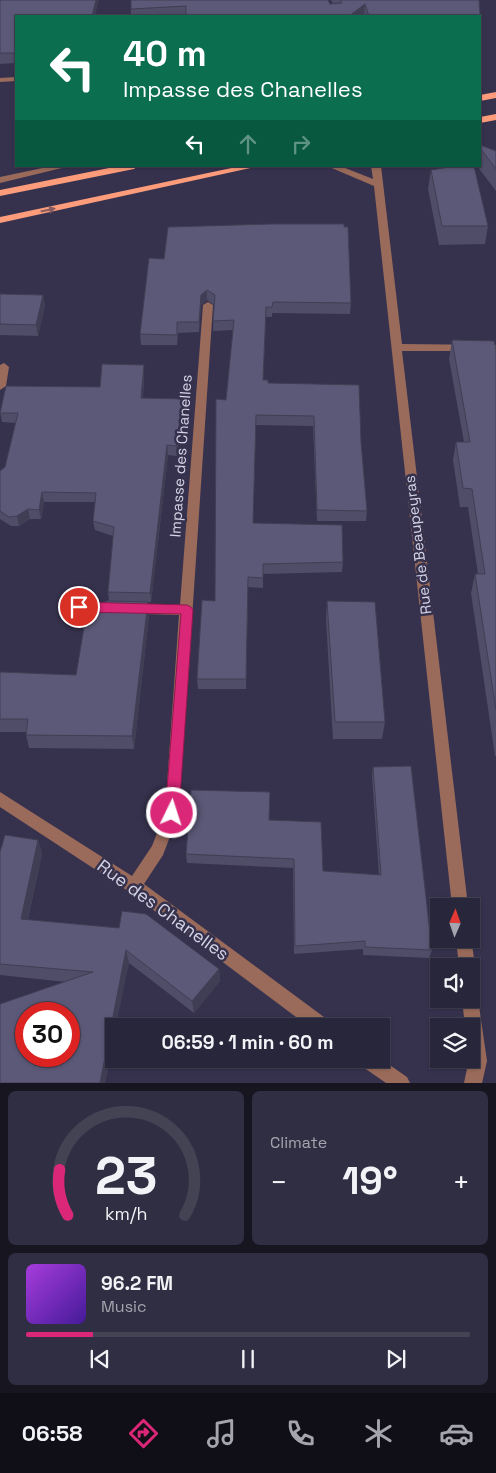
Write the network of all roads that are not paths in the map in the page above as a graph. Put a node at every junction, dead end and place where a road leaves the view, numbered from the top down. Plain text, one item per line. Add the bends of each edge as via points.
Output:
1 (15, 79) edge
2 (0, 80) edge
3 (496, 95) edge
4 (481, 98) edge
5 (496, 117) edge
6 (481, 120) edge
7 (61, 167) edge
8 (129, 167) edge
9 (250, 167) edge
10 (334, 167) edge
11 (376, 167) edge
12 (0, 180) edge
13 (377, 184) junction
14 (0, 193) edge
15 (0, 220) edge
16 (208, 305) edge
17 (396, 347) junction
18 (496, 348) edge
19 (4, 367) dead end
20 (0, 386) edge
21 (79, 607) dead end
22 (187, 610) junction
23 (0, 798) edge
24 (134, 886) junction
25 (459, 898) edge
26 (471, 1008) edge
27 (311, 1018) edge
28 (380, 1068) edge
29 (402, 1083) edge
30 (474, 1083) edge

1 - 2 street
3 - 4 main road
5 - 6 main road
7 - 12 street
8 - 14 main road
15 -> 9 main road
10 - 13 street
11 - 13 street, Rue de Beaupeyras
13 - 17 street, Rue de Beaupeyras
16 - 22 street, Impasse des Chanelles
17 - 18 street
17 - 25 street, Rue de Beaupeyras
19 - 20 street
21 - 22 street
22 - 24 street, Impasse des Chanelles via 172,813 158,850
23 - 24 street, Rue des Chanelles
24 - 27 street, Rue des Chanelles
26 - 30 street via 478,1061
28 - 29 street

